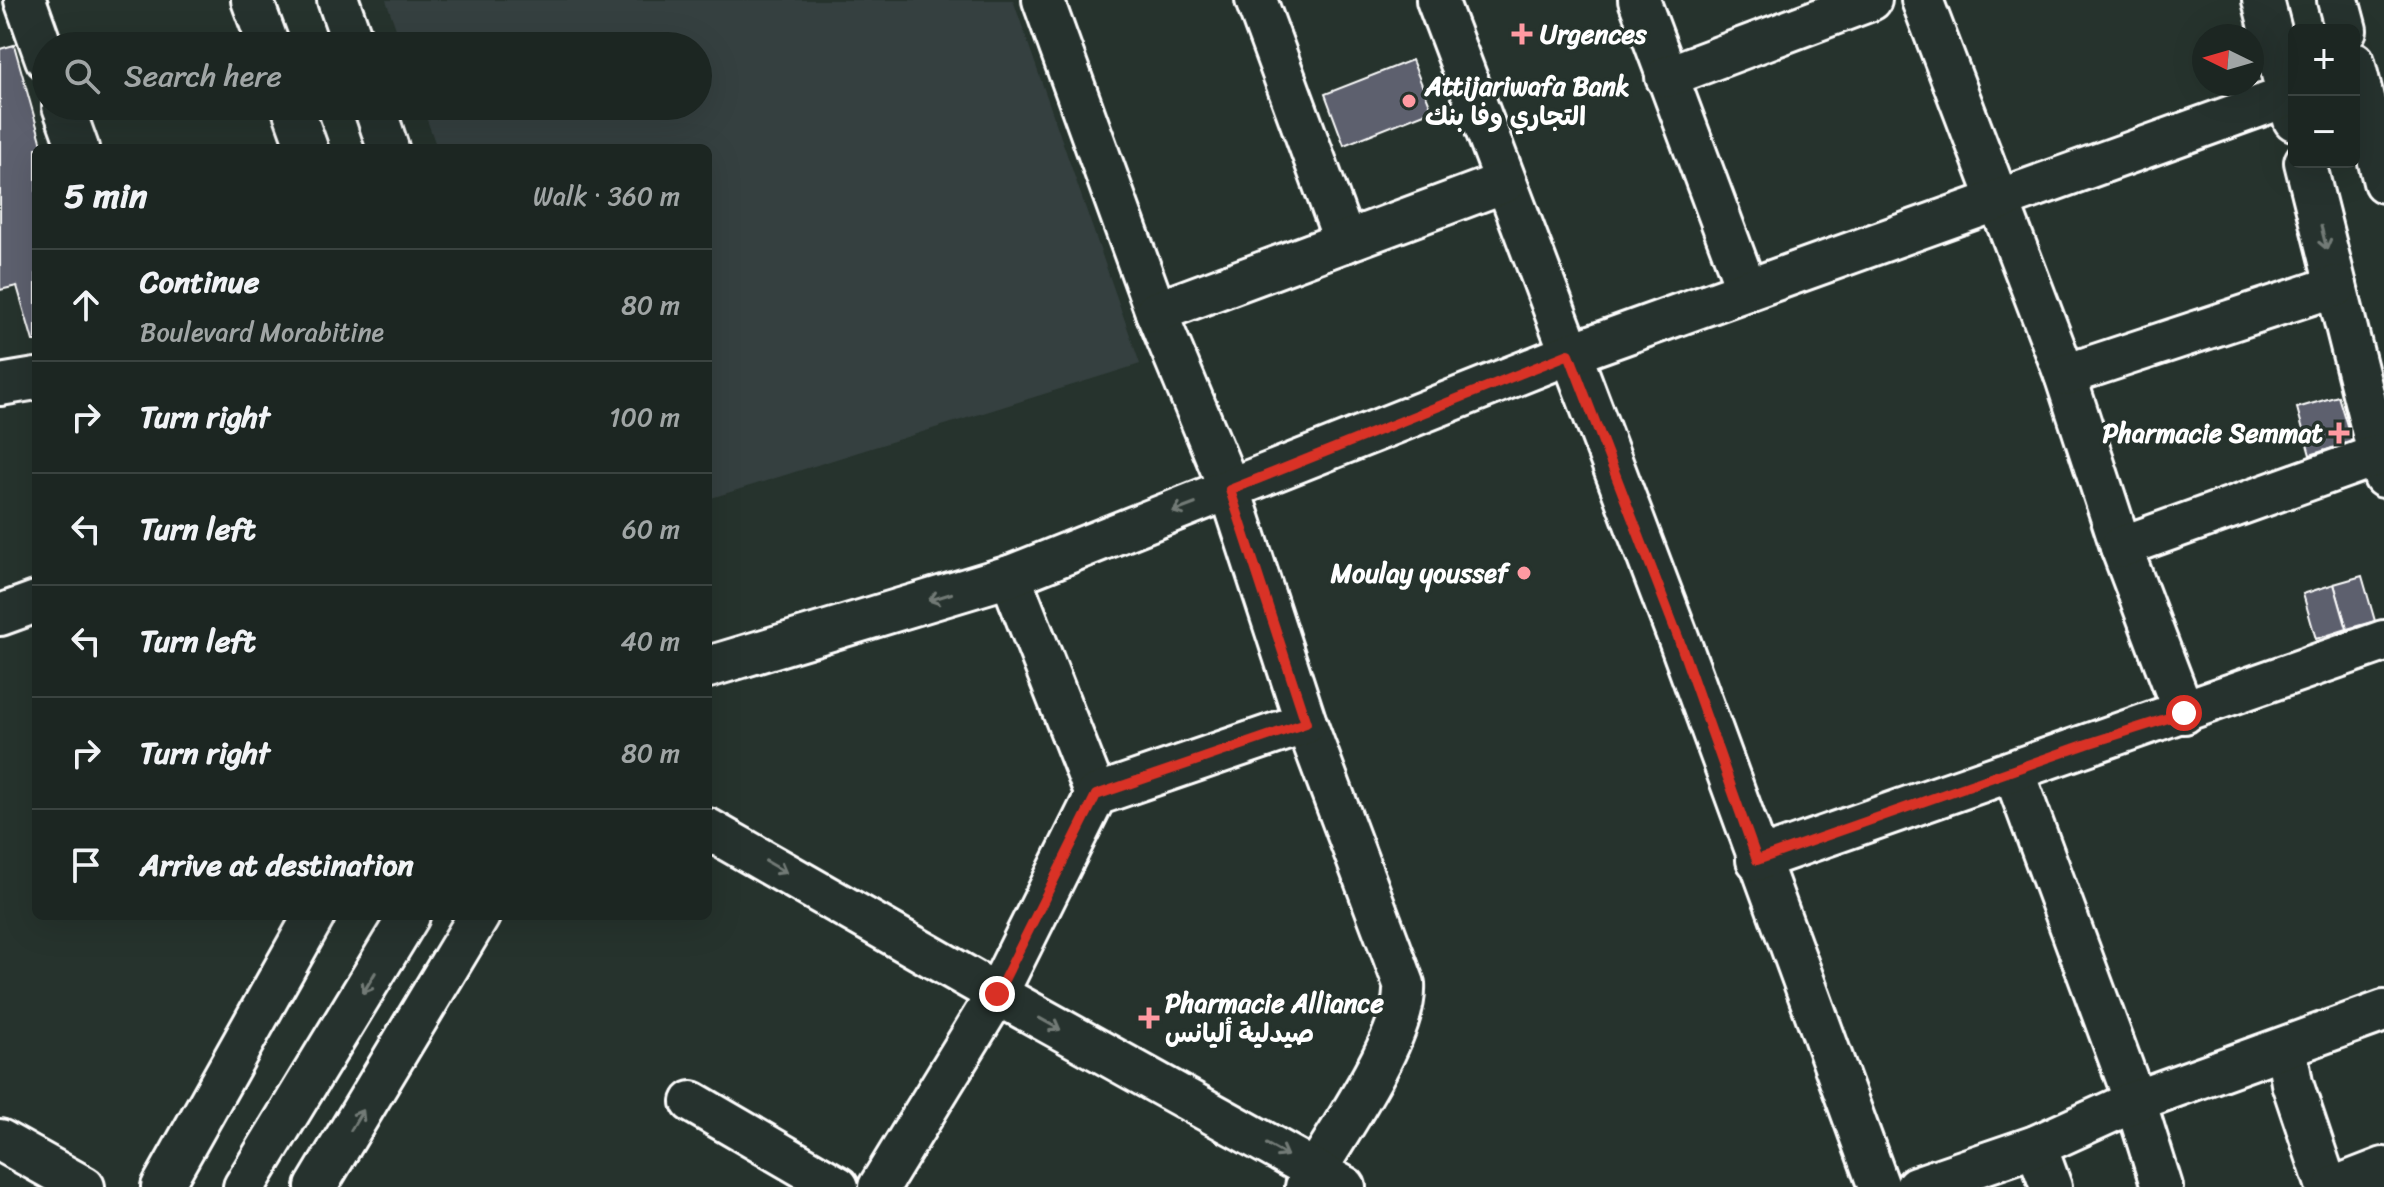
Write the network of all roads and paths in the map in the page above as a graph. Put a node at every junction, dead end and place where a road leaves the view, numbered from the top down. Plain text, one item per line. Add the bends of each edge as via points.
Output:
1 (252, 0) edge
2 (338, 0) edge
3 (1256, 0) edge
4 (1437, 0) edge
5 (1639, 0) edge
6 (1871, 0) edge
7 (1922, 0) edge
8 (2263, 0) edge
9 (2338, 0) edge
10 (1051, 2) edge
11 (22, 5) edge
12 (2344, 24) edge
13 (34, 32) edge
14 (264, 32) edge
15 (349, 32) edge
16 (1666, 77) junction
17 (2360, 86) edge
18 (2288, 96) edge
19 (2288, 109) edge
20 (68, 120) edge
21 (297, 120) edge
22 (379, 120) edge
23 (77, 144) edge
24 (306, 144) edge
25 (387, 144) edge
26 (2306, 168) edge
27 (1505, 182) junction
28 (2384, 182) edge
29 (1998, 199) junction
30 (1345, 242) junction
31 (2336, 286) junction
32 (1747, 290) junction
33 (1156, 312) junction
34 (1569, 354) junction
35 (2065, 375) junction
36 (32, 380) edge
37 (0, 385) edge
38 (2381, 466) edge
39 (1230, 490) junction
40 (2121, 547) junction
41 (1010, 576) junction
42 (32, 603) edge
43 (0, 615) edge
44 (2384, 641) edge
45 (712, 666) edge
46 (2184, 713) junction
47 (1306, 723) junction
48 (2013, 771) junction
49 (1096, 795) junction
50 (712, 831) edge
51 (1757, 860) junction
52 (312, 920) edge
53 (407, 920) edge
54 (477, 920) edge
55 (997, 994) junction
56 (2384, 1011) edge
57 (2286, 1049) junction
58 (2135, 1101) junction
59 (692, 1102) dead end
60 (0, 1140) edge
61 (2036, 1146) junction
62 (2384, 1168) edge
63 (1322, 1182) edge
64 (84, 1187) edge
65 (162, 1187) edge
66 (244, 1187) edge
67 (316, 1187) edge
68 (838, 1187) edge
69 (879, 1187) edge
70 (1879, 1187) edge
71 (1916, 1187) edge
72 (2051, 1187) edge
73 (2162, 1187) edge
74 (2327, 1187) edge
75 (2335, 1187) edge

1 - 14 street
2 - 15 street
3 - 30 street
4 - 27 street
5 - 16 street
6 - 16 street
7 - 29 street
8 - 18 street
9 - 12 street
10 - 33 street
11 - 13 street
16 - 32 street
17 - 28 street
19 - 29 street
20 - 23 street
21 - 24 street
22 - 25 street
26 -> 31 street
27 - 30 street
27 - 34 street
29 - 32 street
29 - 35 street
30 - 33 street
31 - 35 street
31 - 38 street
32 - 34 street
33 - 39 street
34 - 39 street
34 - 51 street
35 - 40 street
36 - 37 street
38 - 40 street
39 -> 41 street
39 - 47 street
40 - 46 street
41 -> 45 street
41 - 49 street
42 - 43 street
44 - 46 street
46 - 48 street
47 - 49 street
47 - 63 street via 1404,984 1405,1001
48 - 51 street
48 - 58 street
49 - 55 street
50 -> 55 street
51 - 70 street
52 - 65 street
53 -> 66 street
67 -> 54 street
55 -> 63 street
55 - 69 street
56 - 57 street
57 - 58 street
57 - 74 street
58 - 61 street
58 - 73 street
59 - 68 street
60 - 64 street
61 - 71 street
61 - 72 street
62 - 75 street

